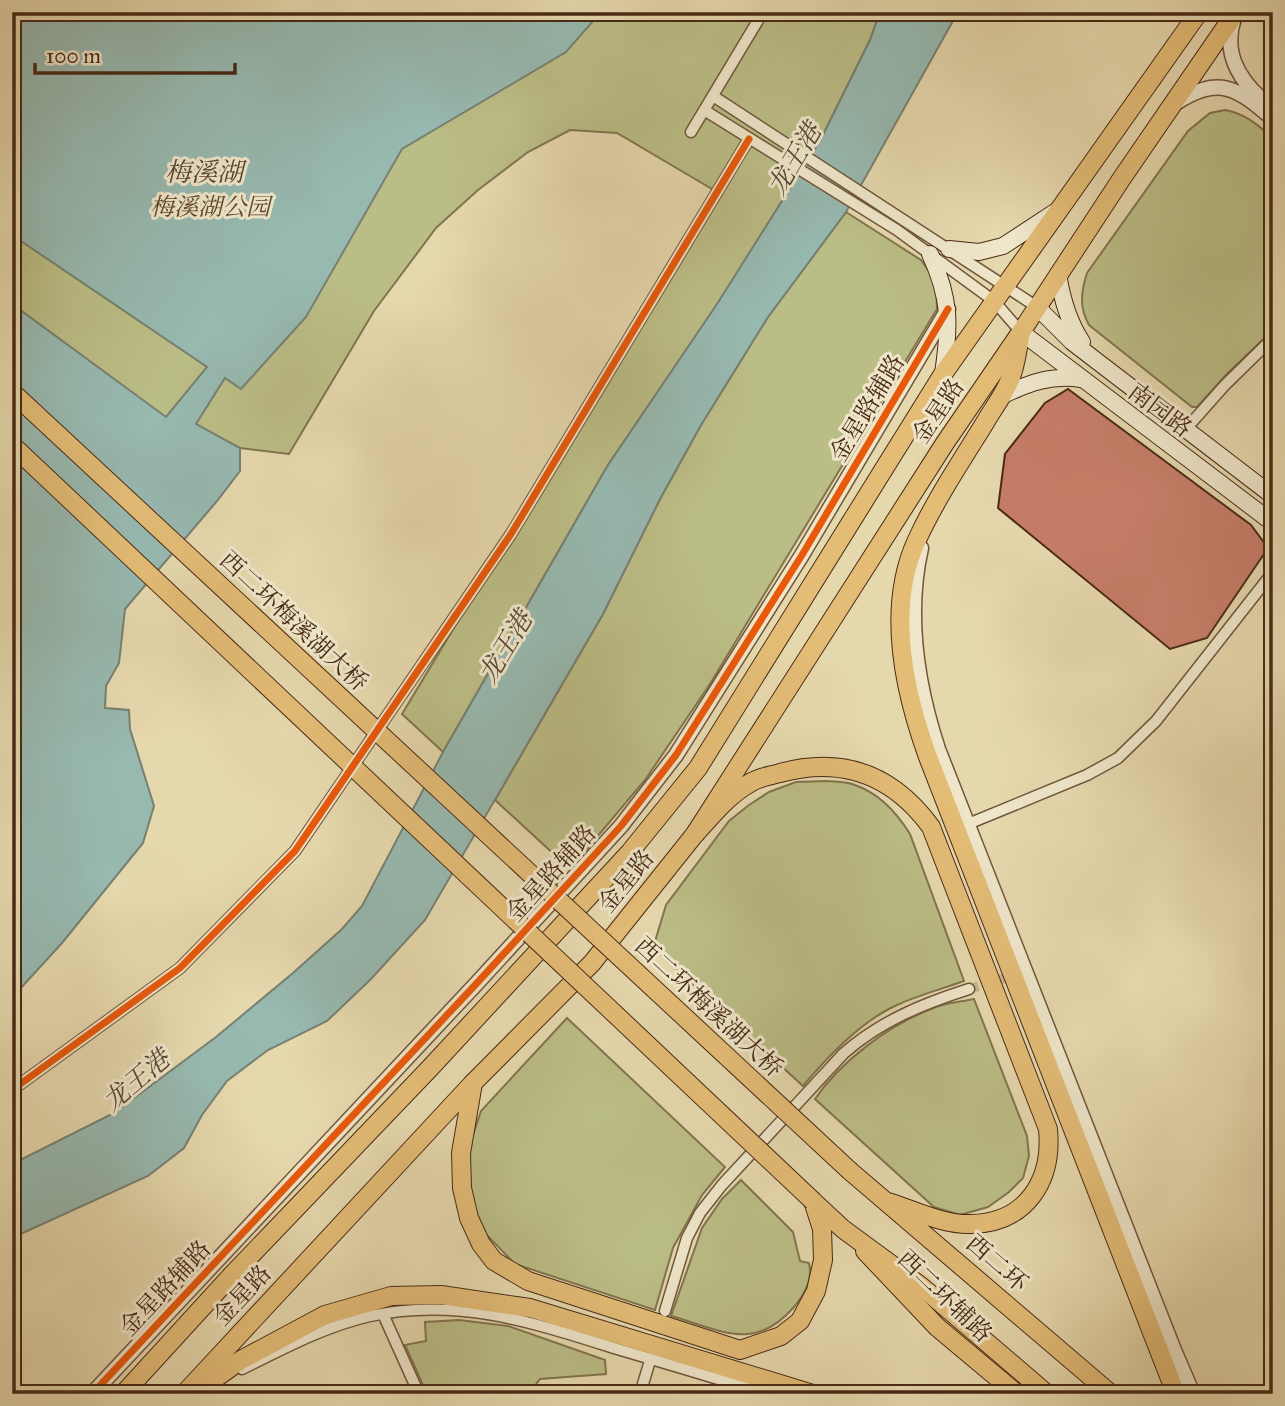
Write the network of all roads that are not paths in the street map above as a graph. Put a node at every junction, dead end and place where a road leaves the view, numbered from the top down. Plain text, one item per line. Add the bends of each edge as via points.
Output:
1 (764, 12) edge
2 (1199, 12) edge
3 (1236, 12) edge
4 (713, 96) junction
5 (1173, 105) junction
6 (1273, 109) edge
7 (704, 110) junction
8 (1273, 119) edge
9 (691, 132) dead end
10 (749, 139) junction
11 (1057, 211) junction
12 (949, 249) junction
13 (930, 254) junction
14 (1058, 274) junction
15 (1004, 285) junction
16 (994, 301) junction
17 (1037, 307) junction
18 (948, 309) junction
19 (1021, 332) junction
20 (1273, 338) edge
21 (1093, 359) junction
22 (943, 374) junction
23 (1081, 379) junction
24 (12, 392) edge
25 (1001, 396) junction
26 (1185, 430) junction
27 (12, 445) edge
28 (1273, 496) edge
29 (931, 515) junction
30 (1273, 523) edge
31 (1273, 572) edge
32 (968, 824) junction
33 (695, 834) junction
34 (970, 989) tunnel mouth
35 (473, 1083) junction
36 (12, 1090) edge
37 (850, 1171) joint
38 (813, 1201) junction
39 (888, 1202) junction
40 (843, 1229) junction
41 (665, 1311) dead end
42 (383, 1314) junction
43 (652, 1356) junction
44 (192, 1392) edge
45 (92, 1394) edge
46 (123, 1394) edge
47 (419, 1394) edge
48 (640, 1394) edge
49 (767, 1394) edge
50 (813, 1394) edge
51 (1017, 1394) edge
52 (1047, 1394) edge
53 (1111, 1394) edge
54 (1177, 1394) edge
55 (1193, 1394) edge

1 - 4 street
2 - 11 main road, 金星路
3 - 5 main road, 金星路
3 - 6 street via 1230,55 1245,83
4 - 7 street
4 - 12 street
5 - 8 street via 1197,90 1229,87
5 - 14 main road, 金星路
7 - 9 street
7 - 10 street
10 - 13 street
10 - 36 street via 511,534 295,851 180,968
11 - 12 main road via 1003,246 979,252
11 - 15 main road, 金星路
12 - 15 street
13 - 16 street
13 - 18 main road via 942,279
14 - 17 main road, 金星路
14 - 21 main road via 1072,327
15 - 16 main road, 金星路
15 - 17 street
16 - 19 street
16 - 22 main road, 金星路
17 - 19 main road, 金星路
17 - 21 main road, 南园路
18 - 22 main road
18 - 45 street, 金星路辅路 via 676,755 621,826
19 - 23 main road, 南园路
19 - 25 main road via 1009,383
19 - 33 main road, 金星路
20 - 26 street
21 - 26 main road, 南园路
22 - 46 main road, 金星路 via 690,779 630,852
23 - 25 main road via 1068,376 1034,381
23 - 30 main road, 南园路
24 - 37 main road, 西二环梅溪湖大桥, bridge
25 - 29 main road
26 - 28 main road, 南园路
27 - 38 main road, bridge
29 - 32 street via 916,569 918,666 934,738
29 - 54 main road via 909,562 902,603 904,667 915,722
31 - 32 street via 1156,721 1118,758
32 - 55 street via 1020,973
33 - 35 main road, 金星路 via 592,963
33 - 39 main road via 752,781 801,767 827,766 881,780 903,795 931,827 1048,1129 1050,1148 1038,1188 1028,1202 1003,1218 970,1224 946,1221
34 - 41 street via 892,1018 836,1062 700,1213 687,1238
35 - 38 main road via 461,1153 469,1217 495,1261 527,1281 740,1350 781,1336 800,1321 816,1291 823,1260 822,1228
35 - 44 main road, 金星路
37 - 39 main road, 西二环
38 - 40 main road
39 - 53 main road, 西二环
40 - 51 main road, 西二环辅路 via 937,1327
40 - 52 main road via 922,1287
42 - 43 street via 468,1309
42 - 44 street via 312,1335
42 - 47 street
43 - 48 street
43 - 49 street
44 - 50 main road via 325,1315 391,1296 441,1295 530,1308

